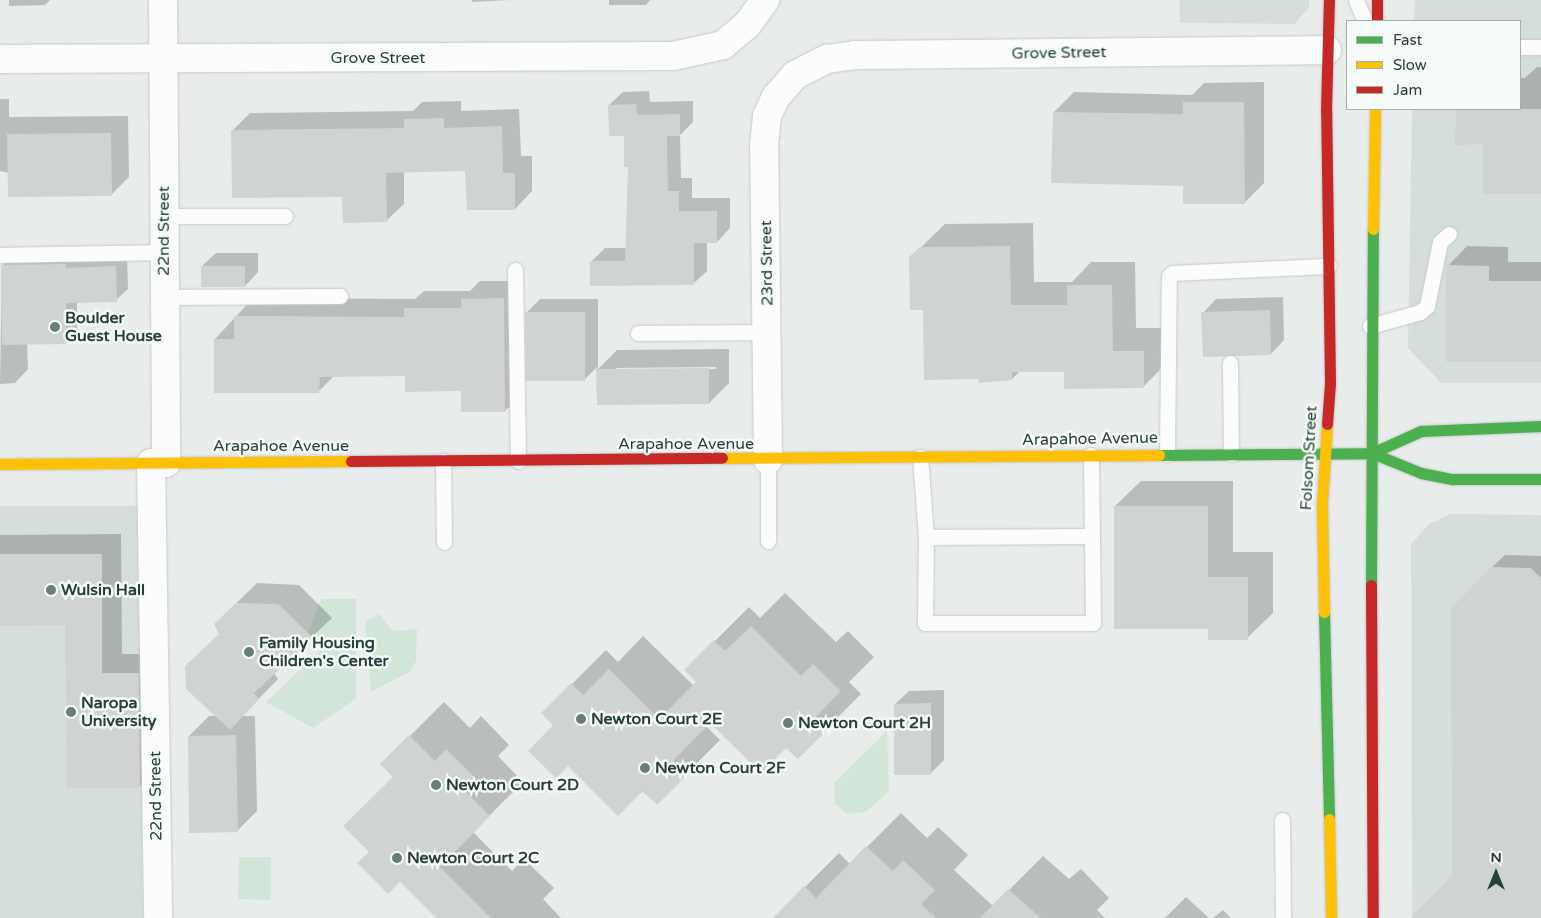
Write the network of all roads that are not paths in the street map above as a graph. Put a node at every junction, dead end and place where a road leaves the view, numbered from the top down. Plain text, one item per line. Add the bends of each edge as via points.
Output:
1 (163, 0) edge
2 (765, 0) edge
3 (1329, 0) edge
4 (1356, 0) edge
5 (1377, 0) edge
6 (1365, 20) edge
7 (1377, 20) edge
8 (1521, 47) edge
9 (1541, 47) edge
10 (1327, 50) junction
11 (163, 57) junction
12 (0, 59) edge
13 (794, 75) joint
14 (1375, 110) edge
15 (164, 216) junction
16 (285, 216) dead end
17 (1449, 234) dead end
18 (164, 252) junction
19 (0, 255) edge
20 (1330, 266) junction
21 (515, 270) dead end
22 (340, 296) dead end
23 (164, 297) junction
24 (1370, 326) junction
25 (768, 332) junction
26 (638, 333) dead end
27 (1230, 363) dead end
28 (1541, 426) edge
29 (1325, 453) junction
30 (1372, 453) junction
31 (1167, 454) junction
32 (1231, 454) junction
33 (1091, 456) junction
34 (920, 457) junction
35 (768, 460) junction
36 (443, 461) junction
37 (518, 461) junction
38 (159, 463) junction
39 (0, 464) edge
40 (1541, 479) edge
41 (1092, 536) junction
42 (926, 537) junction
43 (444, 542) dead end
44 (768, 542) dead end
45 (1282, 820) dead end
46 (158, 918) edge
47 (1283, 918) edge
48 (1331, 918) edge
49 (1374, 918) edge

1 - 11 street, 22nd Street
2 - 11 street, Grove Street via 747,25 714,50 646,58
3 - 10 main road, Folsom Street
4 - 6 lane
5 - 7 main road
8 - 9 lane
10 - 13 street, Grove Street via 855,55 827,59
10 - 20 main road, Folsom Street
11 - 12 street, Grove Street
11 - 15 street, 22nd Street
13 - 25 street, 23rd Street via 776,97 766,124
14 - 24 main road
15 - 16 lane
15 - 18 street, 22nd Street
17 - 24 lane via 1440,242 1427,306 1420,312
18 - 19 lane
18 - 23 street, 22nd Street
20 - 29 main road, Folsom Street via 1330,383
20 - 31 lane via 1173,273 1168,280
21 - 37 lane
22 - 23 lane
23 - 38 street, 22nd Street
24 - 30 main road
25 - 26 lane
25 - 35 street, 23rd Street
27 - 32 lane
28 - 30 main road, Arapahoe Avenue via 1422,431
29 - 30 main road, Arapahoe Avenue
29 - 32 main road, Arapahoe Avenue
29 - 48 main road, Folsom Street via 1322,504
30 - 40 main road, Arapahoe Avenue via 1422,473 1453,479
30 - 49 main road
31 - 32 main road, Arapahoe Avenue
31 - 33 main road, Arapahoe Avenue
33 - 34 main road, Arapahoe Avenue
33 - 41 lane
34 - 35 main road, Arapahoe Avenue
34 - 42 lane
35 - 37 main road, Arapahoe Avenue
35 - 44 lane
36 - 37 main road, Arapahoe Avenue
36 - 38 main road, Arapahoe Avenue
36 - 43 lane
38 - 39 main road, Arapahoe Avenue
38 - 46 street, 22nd Street
41 - 42 lane
41 - 42 lane via 1093,622 1044,623 924,623
45 - 47 lane

